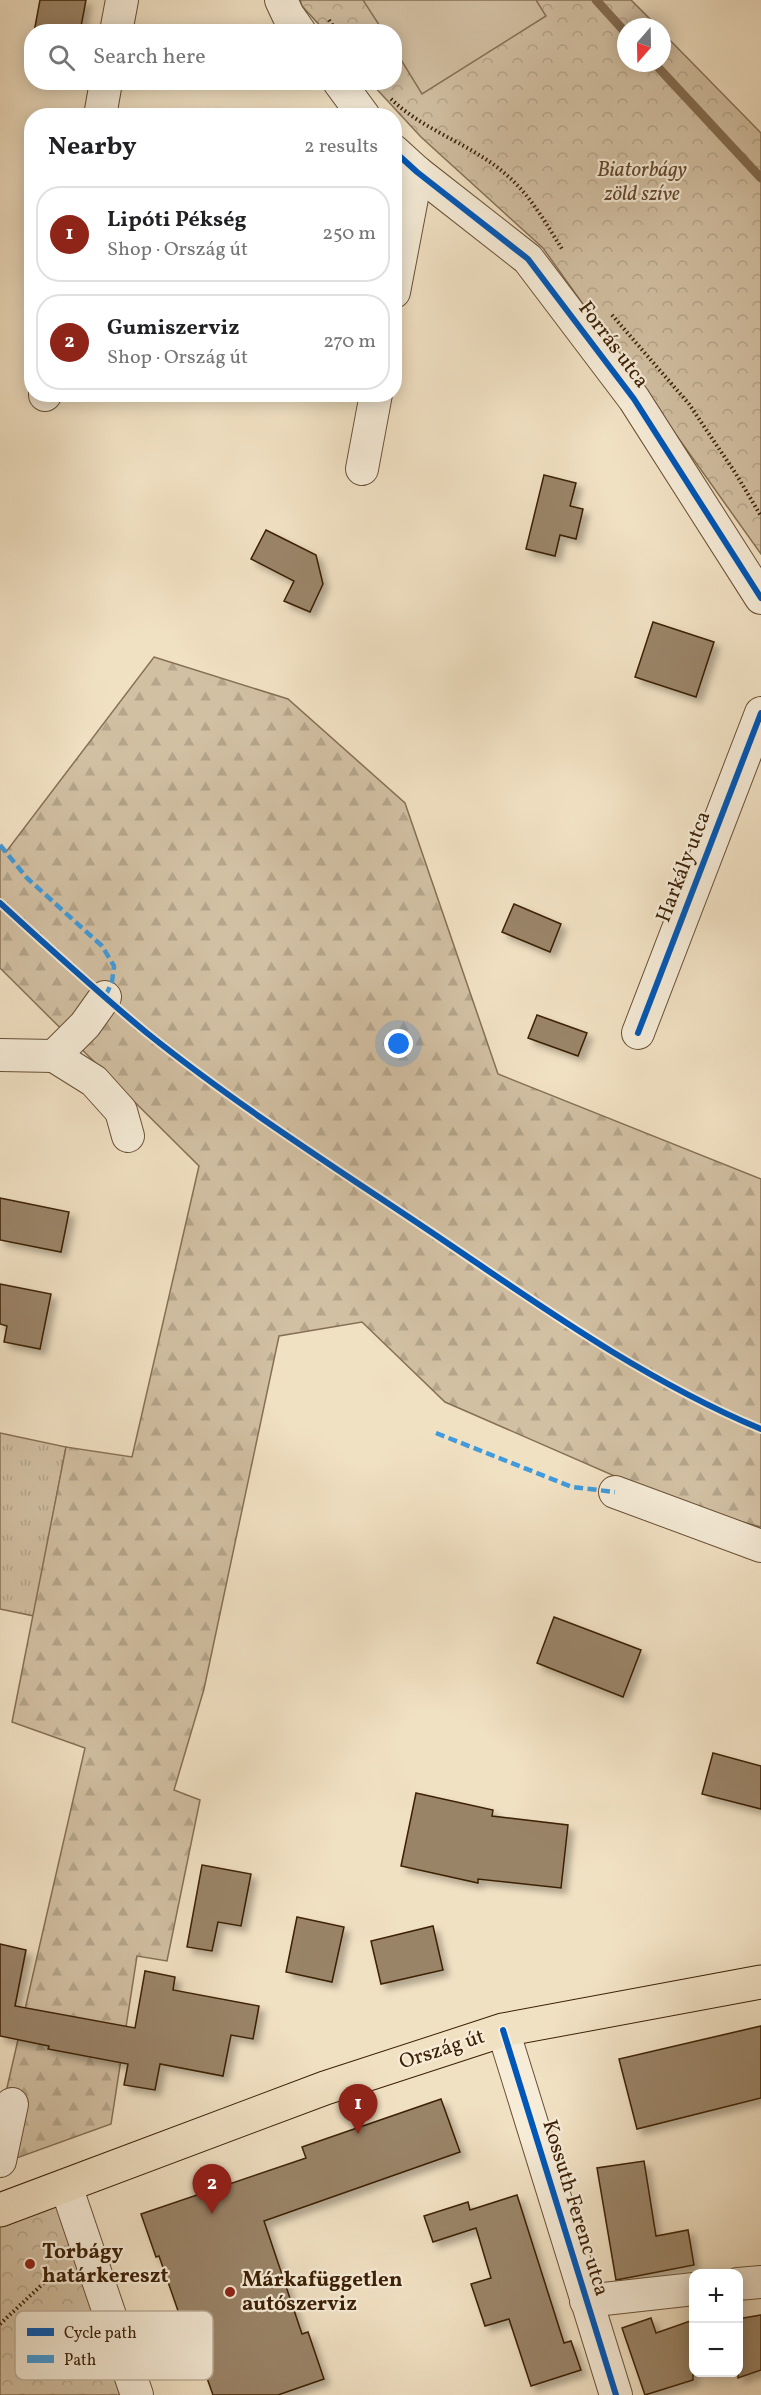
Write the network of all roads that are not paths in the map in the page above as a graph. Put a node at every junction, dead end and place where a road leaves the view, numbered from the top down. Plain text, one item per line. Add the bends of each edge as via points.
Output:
1 (122, 0) edge
2 (281, 0) edge
3 (118, 24) edge
4 (294, 24) edge
5 (105, 90) edge
6 (345, 90) edge
7 (101, 108) edge
8 (358, 108) edge
9 (402, 158) edge
10 (417, 172) junction
11 (402, 250) edge
12 (375, 402) edge
13 (362, 469) dead end
14 (761, 597) edge
15 (761, 714) edge
16 (105, 997) dead end
17 (638, 1033) dead end
18 (0, 1055) edge
19 (54, 1056) junction
20 (128, 1136) dead end
21 (615, 1492) dead end
22 (761, 1546) edge
23 (761, 1982) edge
24 (503, 2030) junction
25 (12, 2104) dead end
26 (0, 2161) edge
27 (66, 2186) junction
28 (0, 2210) edge
29 (761, 2282) edge
30 (743, 2284) edge
31 (689, 2289) edge
32 (586, 2301) junction
33 (109, 2311) edge
34 (132, 2380) edge
35 (137, 2395) edge
36 (616, 2395) edge

1 - 3 street
2 - 4 street
5 - 7 street
6 - 8 street
9 - 10 street, Forrás utca
10 - 11 street
10 - 14 street, Forrás utca via 528,260 634,399
12 - 13 street
15 - 17 street, Harkály utca
16 - 19 street via 85,1025
18 - 19 street
19 - 20 street via 94,1081 121,1111
21 - 22 street
23 - 24 main road, Ország út
24 - 27 main road, Ország út via 325,2088
24 - 32 street, Kossuth Ferenc utca
25 - 26 street
27 - 28 main road, Ország út
27 - 33 street
29 - 30 street
31 - 32 street
32 - 36 street, Kossuth Ferenc utca
34 - 35 street

